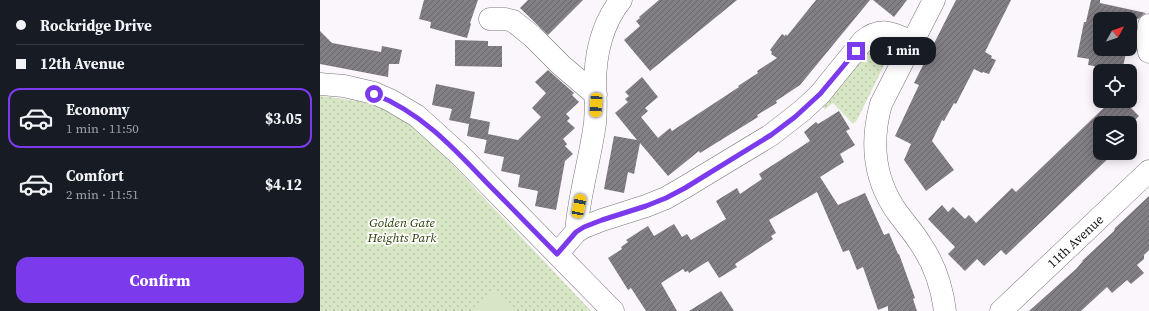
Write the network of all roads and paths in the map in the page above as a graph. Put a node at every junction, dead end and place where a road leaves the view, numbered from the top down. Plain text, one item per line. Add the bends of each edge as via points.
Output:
1 (621, 0) edge
2 (934, 0) edge
3 (490, 19) dead end
4 (1149, 25) edge
5 (912, 42) junction
6 (1149, 52) edge
7 (320, 84) edge
8 (596, 94) junction
9 (1149, 171) edge
10 (576, 232) junction
11 (557, 254) junction
12 (613, 311) edge
13 (945, 311) edge
14 (1001, 311) edge

1 - 8 street via 612,12 600,39 595,69
2 - 5 street
3 - 8 street via 513,21
4 - 6 street
5 - 10 street via 883,32 869,36 820,94 771,135 666,198 592,223
5 - 13 street via 881,104 876,120 876,163 893,205 921,244 936,274
7 - 11 street via 344,86 374,94 417,116 459,154
8 - 10 street via 595,122
9 - 14 street, 11th Avenue
10 - 11 street
11 - 12 street

